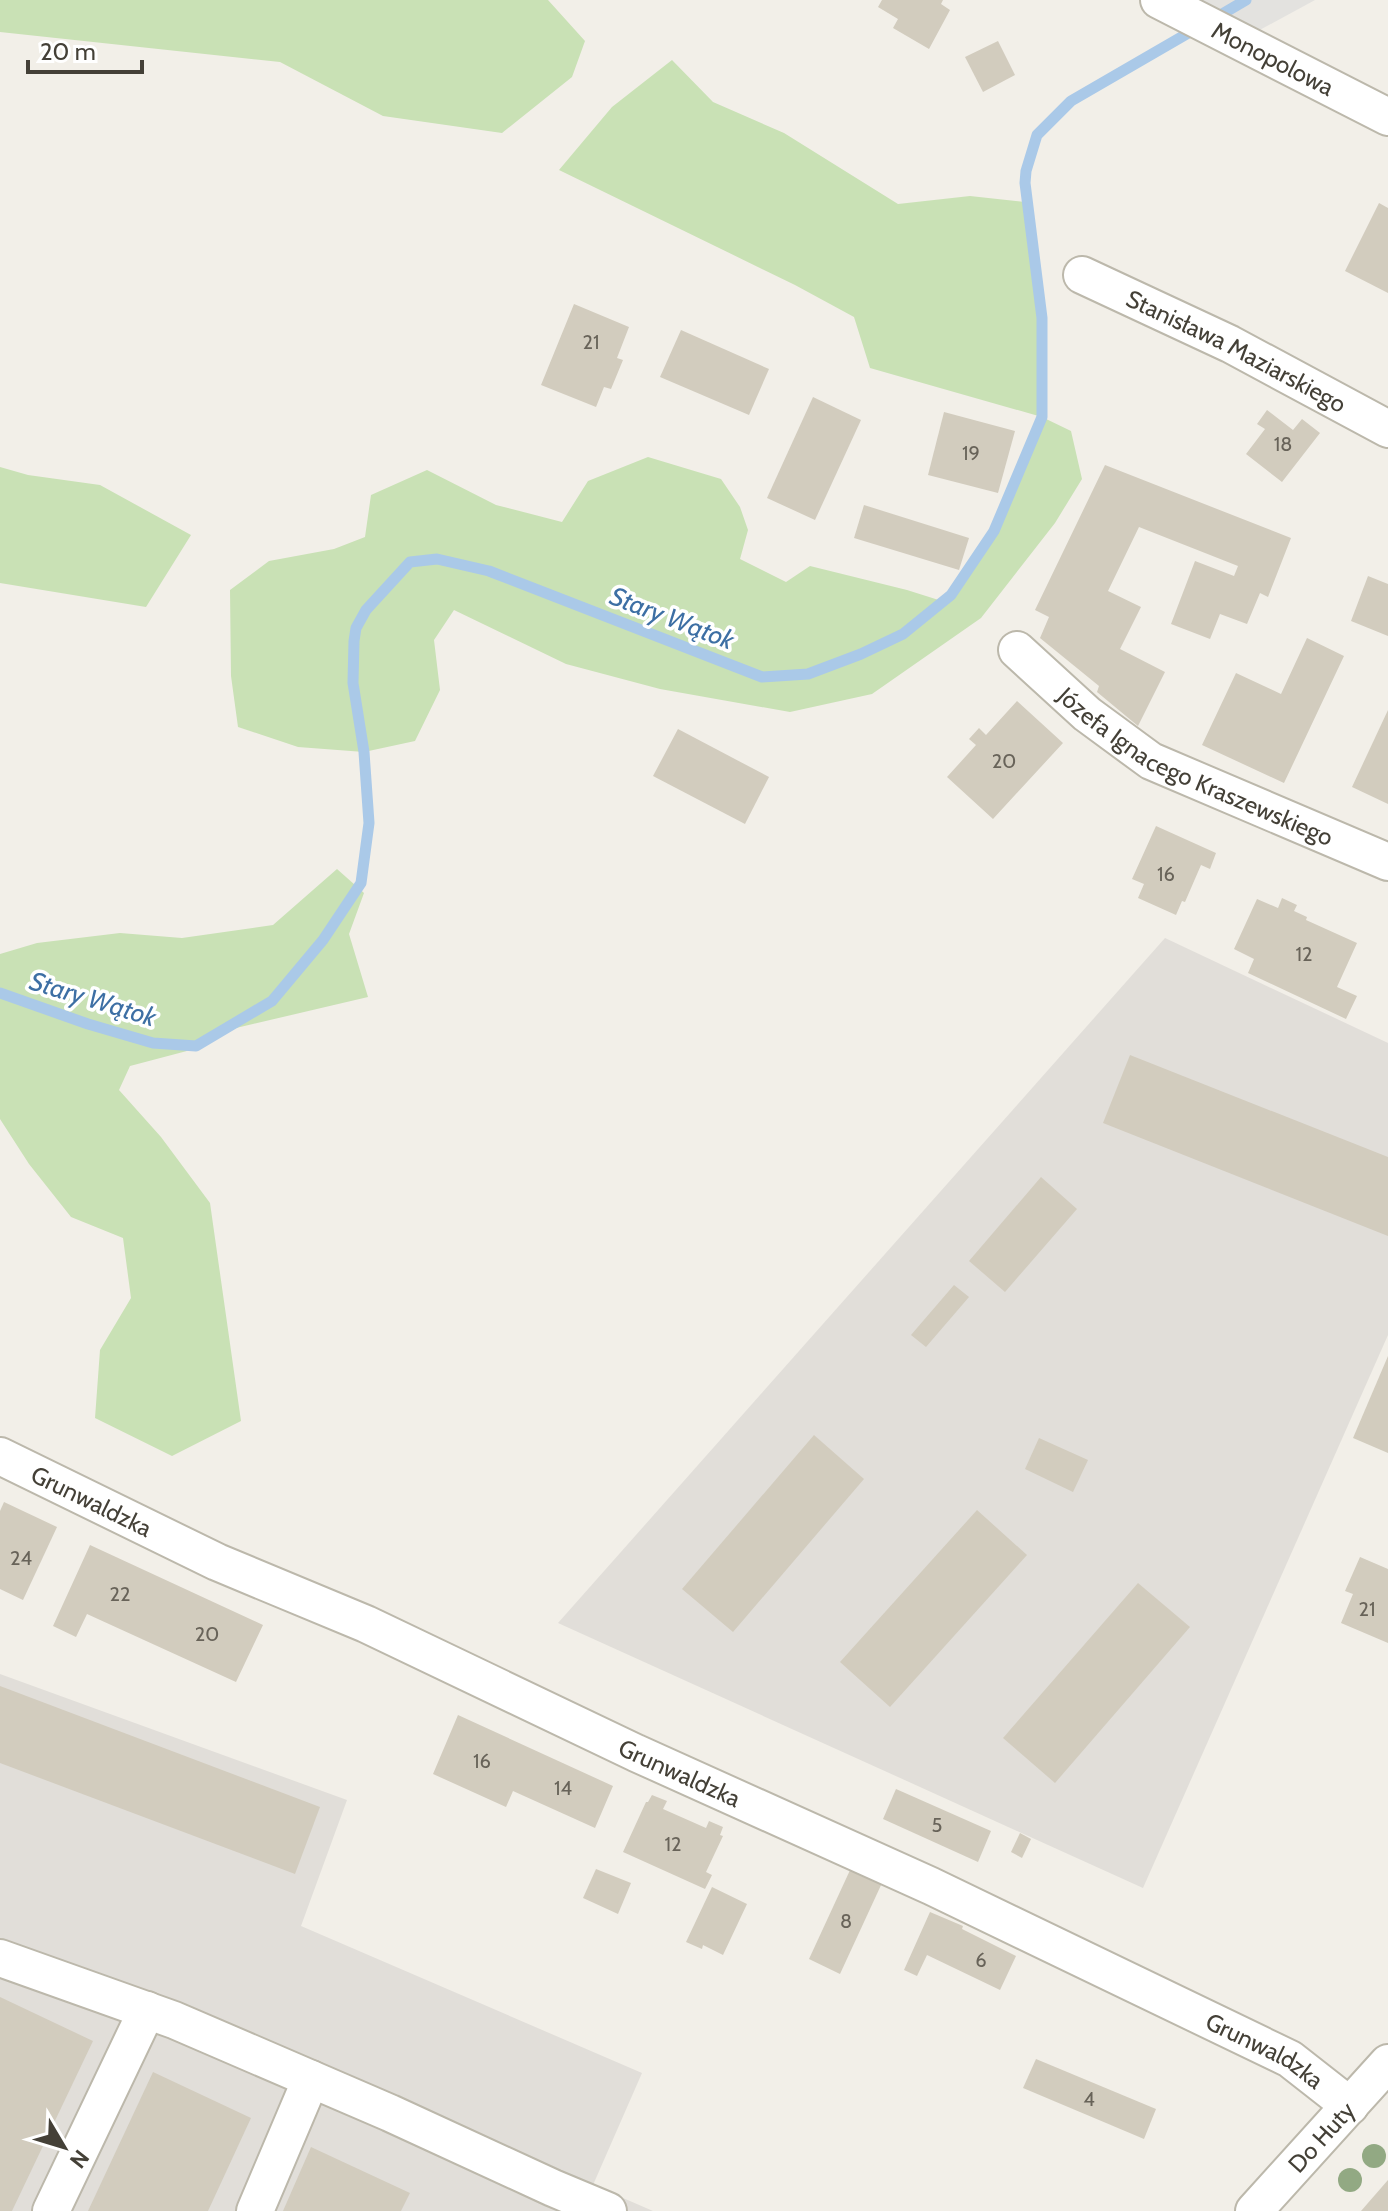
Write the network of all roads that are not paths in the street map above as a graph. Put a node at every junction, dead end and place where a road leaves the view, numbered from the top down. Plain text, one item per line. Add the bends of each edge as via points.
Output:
1 (1159, 0) edge
2 (1388, 117) edge
3 (1082, 275) dead end
4 (1388, 429) edge
5 (1017, 650) dead end
6 (1388, 862) edge
7 (0, 1456) edge
8 (0, 1958) edge
9 (147, 2010) junction
10 (1388, 2063) edge
11 (311, 2079) junction
12 (1350, 2106) junction
13 (51, 2211) edge
14 (255, 2211) edge
15 (608, 2211) edge
16 (1254, 2211) edge

1 - 2 street, Monopolowa
3 - 4 street, Stanisława Maziarskiego via 1230,344
5 - 6 street, Józefa Ignacego Kraszewskiego via 1087,714 1151,761
7 - 12 street, Grunwaldzka via 217,1562 366,1624 931,1886 1290,2059
8 - 9 street
9 - 11 street
9 - 13 street
10 - 12 street, Do Huty
11 - 14 street
11 - 15 street
12 - 16 street, Do Huty

